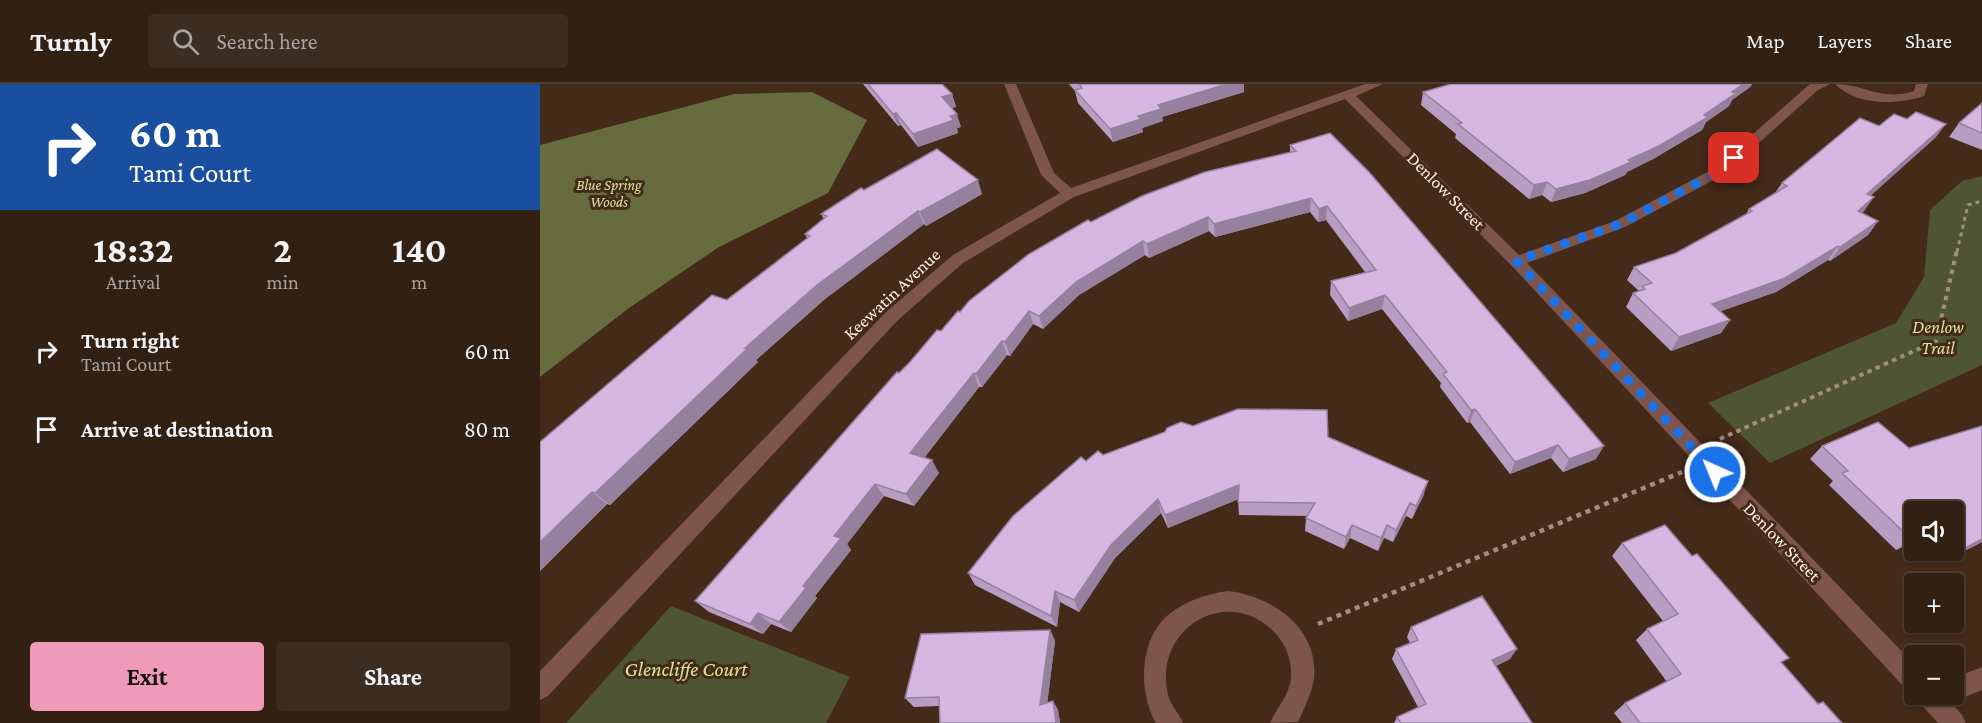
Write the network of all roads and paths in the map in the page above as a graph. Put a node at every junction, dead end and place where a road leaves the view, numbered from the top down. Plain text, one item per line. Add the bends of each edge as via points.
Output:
1 (1010, 84) edge
2 (1377, 84) edge
3 (1824, 84) edge
4 (1841, 84) edge
5 (1922, 84) edge
6 (1348, 95) junction
7 (1069, 194) junction
8 (1982, 201) edge
9 (1516, 261) junction
10 (1711, 442) dead end
11 (1683, 471) dead end
12 (1293, 636) junction
13 (1904, 670) edge
14 (1982, 678) edge
15 (1964, 685) edge
16 (540, 688) edge
17 (1940, 705) edge
18 (1171, 723) edge
19 (1282, 723) edge
20 (1954, 723) edge

1 - 7 street via 1048,175
2 - 6 street, Keewatin Avenue
3 - 9 street via 1814,87 1718,172 1620,224
4 - 5 street via 1864,94 1894,99 1920,93
6 - 7 street, Keewatin Avenue
6 - 9 street, Denlow Street
7 - 16 street, Keewatin Avenue via 958,259 892,316
8 - 10 path via 1968,205 1936,341
9 - 13 street, Denlow Street
11 - 12 path
12 - 18 street via 1275,615 1253,604 1217,601 1194,609 1175,624 1161,645 1154,671 1156,697
12 - 19 street via 1302,659 1302,685
14 - 15 street
17 - 20 street

